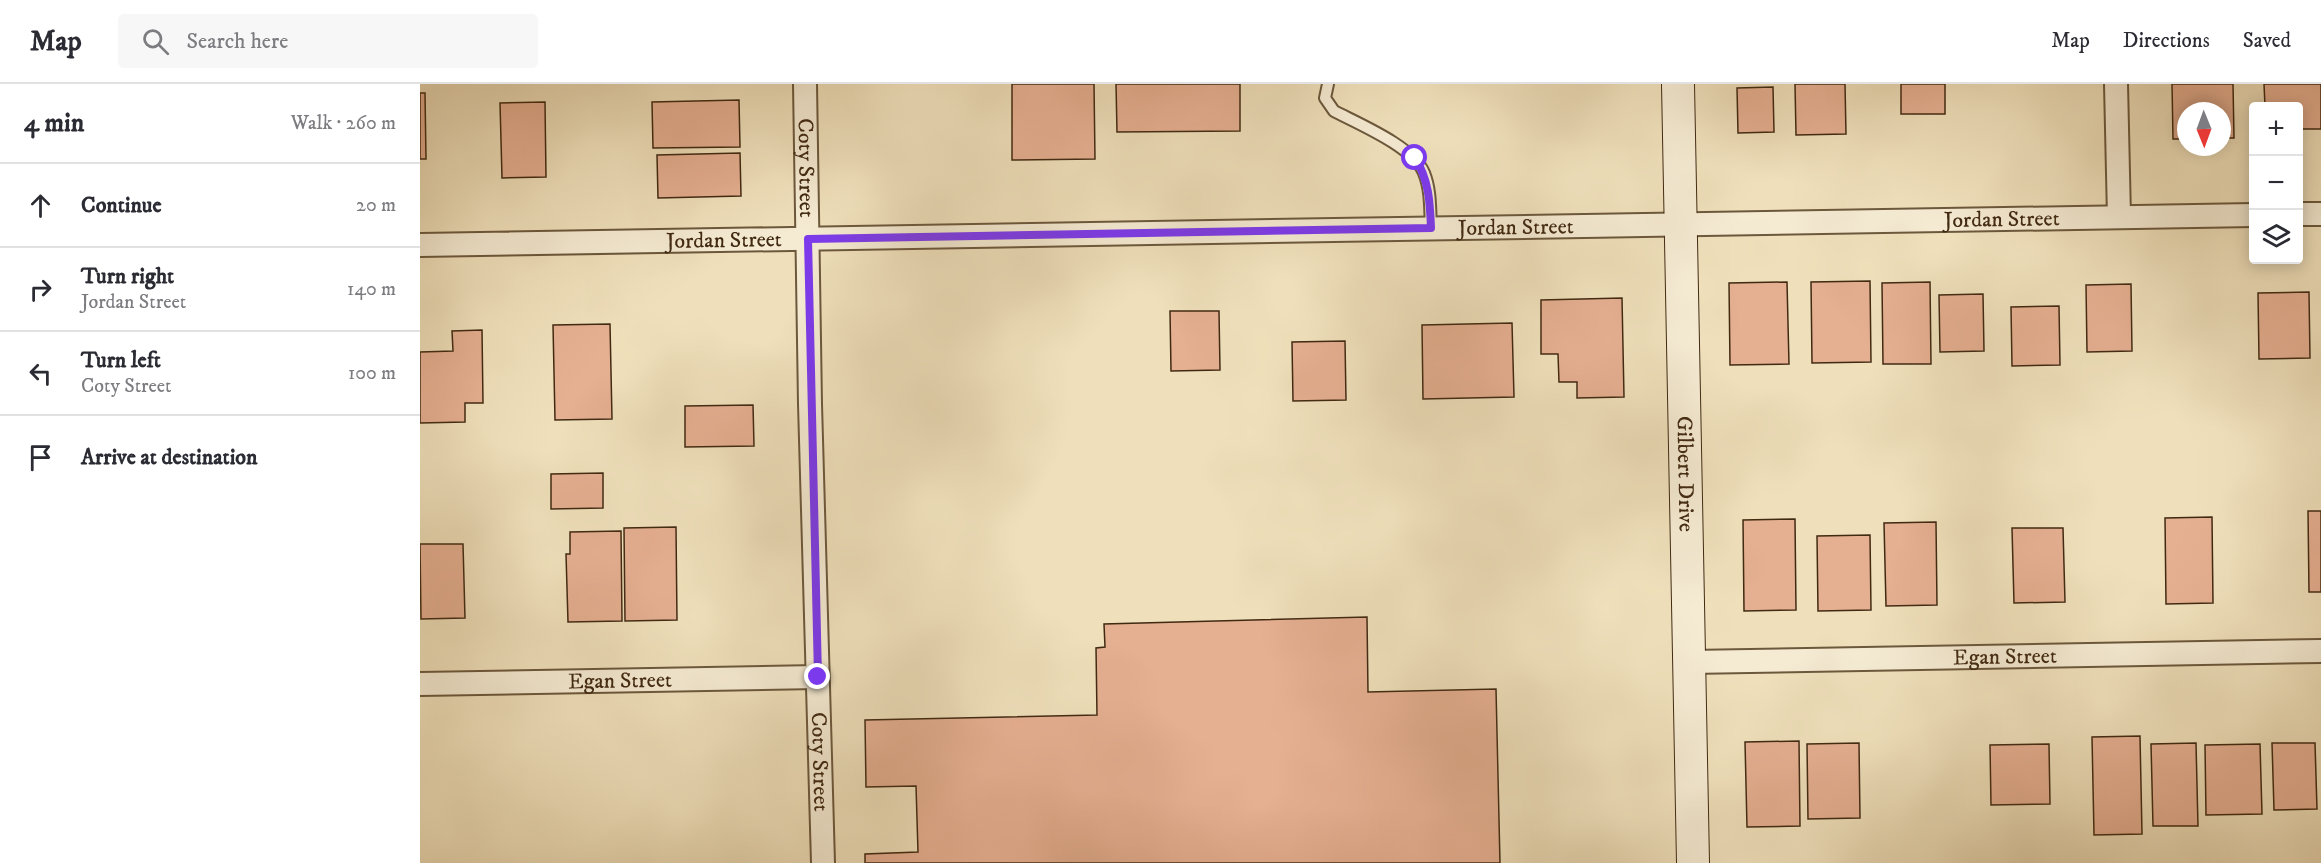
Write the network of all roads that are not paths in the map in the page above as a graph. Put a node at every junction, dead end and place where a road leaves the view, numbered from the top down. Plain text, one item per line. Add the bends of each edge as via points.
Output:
1 (805, 84) edge
2 (1328, 84) edge
3 (1678, 84) edge
4 (2116, 84) edge
5 (2303, 214) edge
6 (2321, 214) edge
7 (2249, 215) edge
8 (2119, 217) junction
9 (1681, 224) junction
10 (1431, 228) junction
11 (808, 239) junction
12 (420, 245) edge
13 (2321, 651) edge
14 (1690, 662) junction
15 (818, 677) junction
16 (420, 684) edge
17 (823, 863) edge
18 (1694, 863) edge

1 - 11 street, Coty Street
2 - 10 lane via 1325,99 1334,111 1415,158 1424,173
3 - 9 street, Gilbert Drive
4 - 8 street
5 - 6 street
7 - 8 street, Jordan Street
8 - 9 street, Jordan Street
9 - 10 street, Jordan Street
9 - 14 street, Gilbert Drive
10 - 11 street, Jordan Street
11 - 12 street, Jordan Street
11 - 15 street, Coty Street
13 - 14 street, Egan Street
14 - 18 street, Gilbert Drive
15 - 16 street, Egan Street
15 - 17 street, Coty Street

